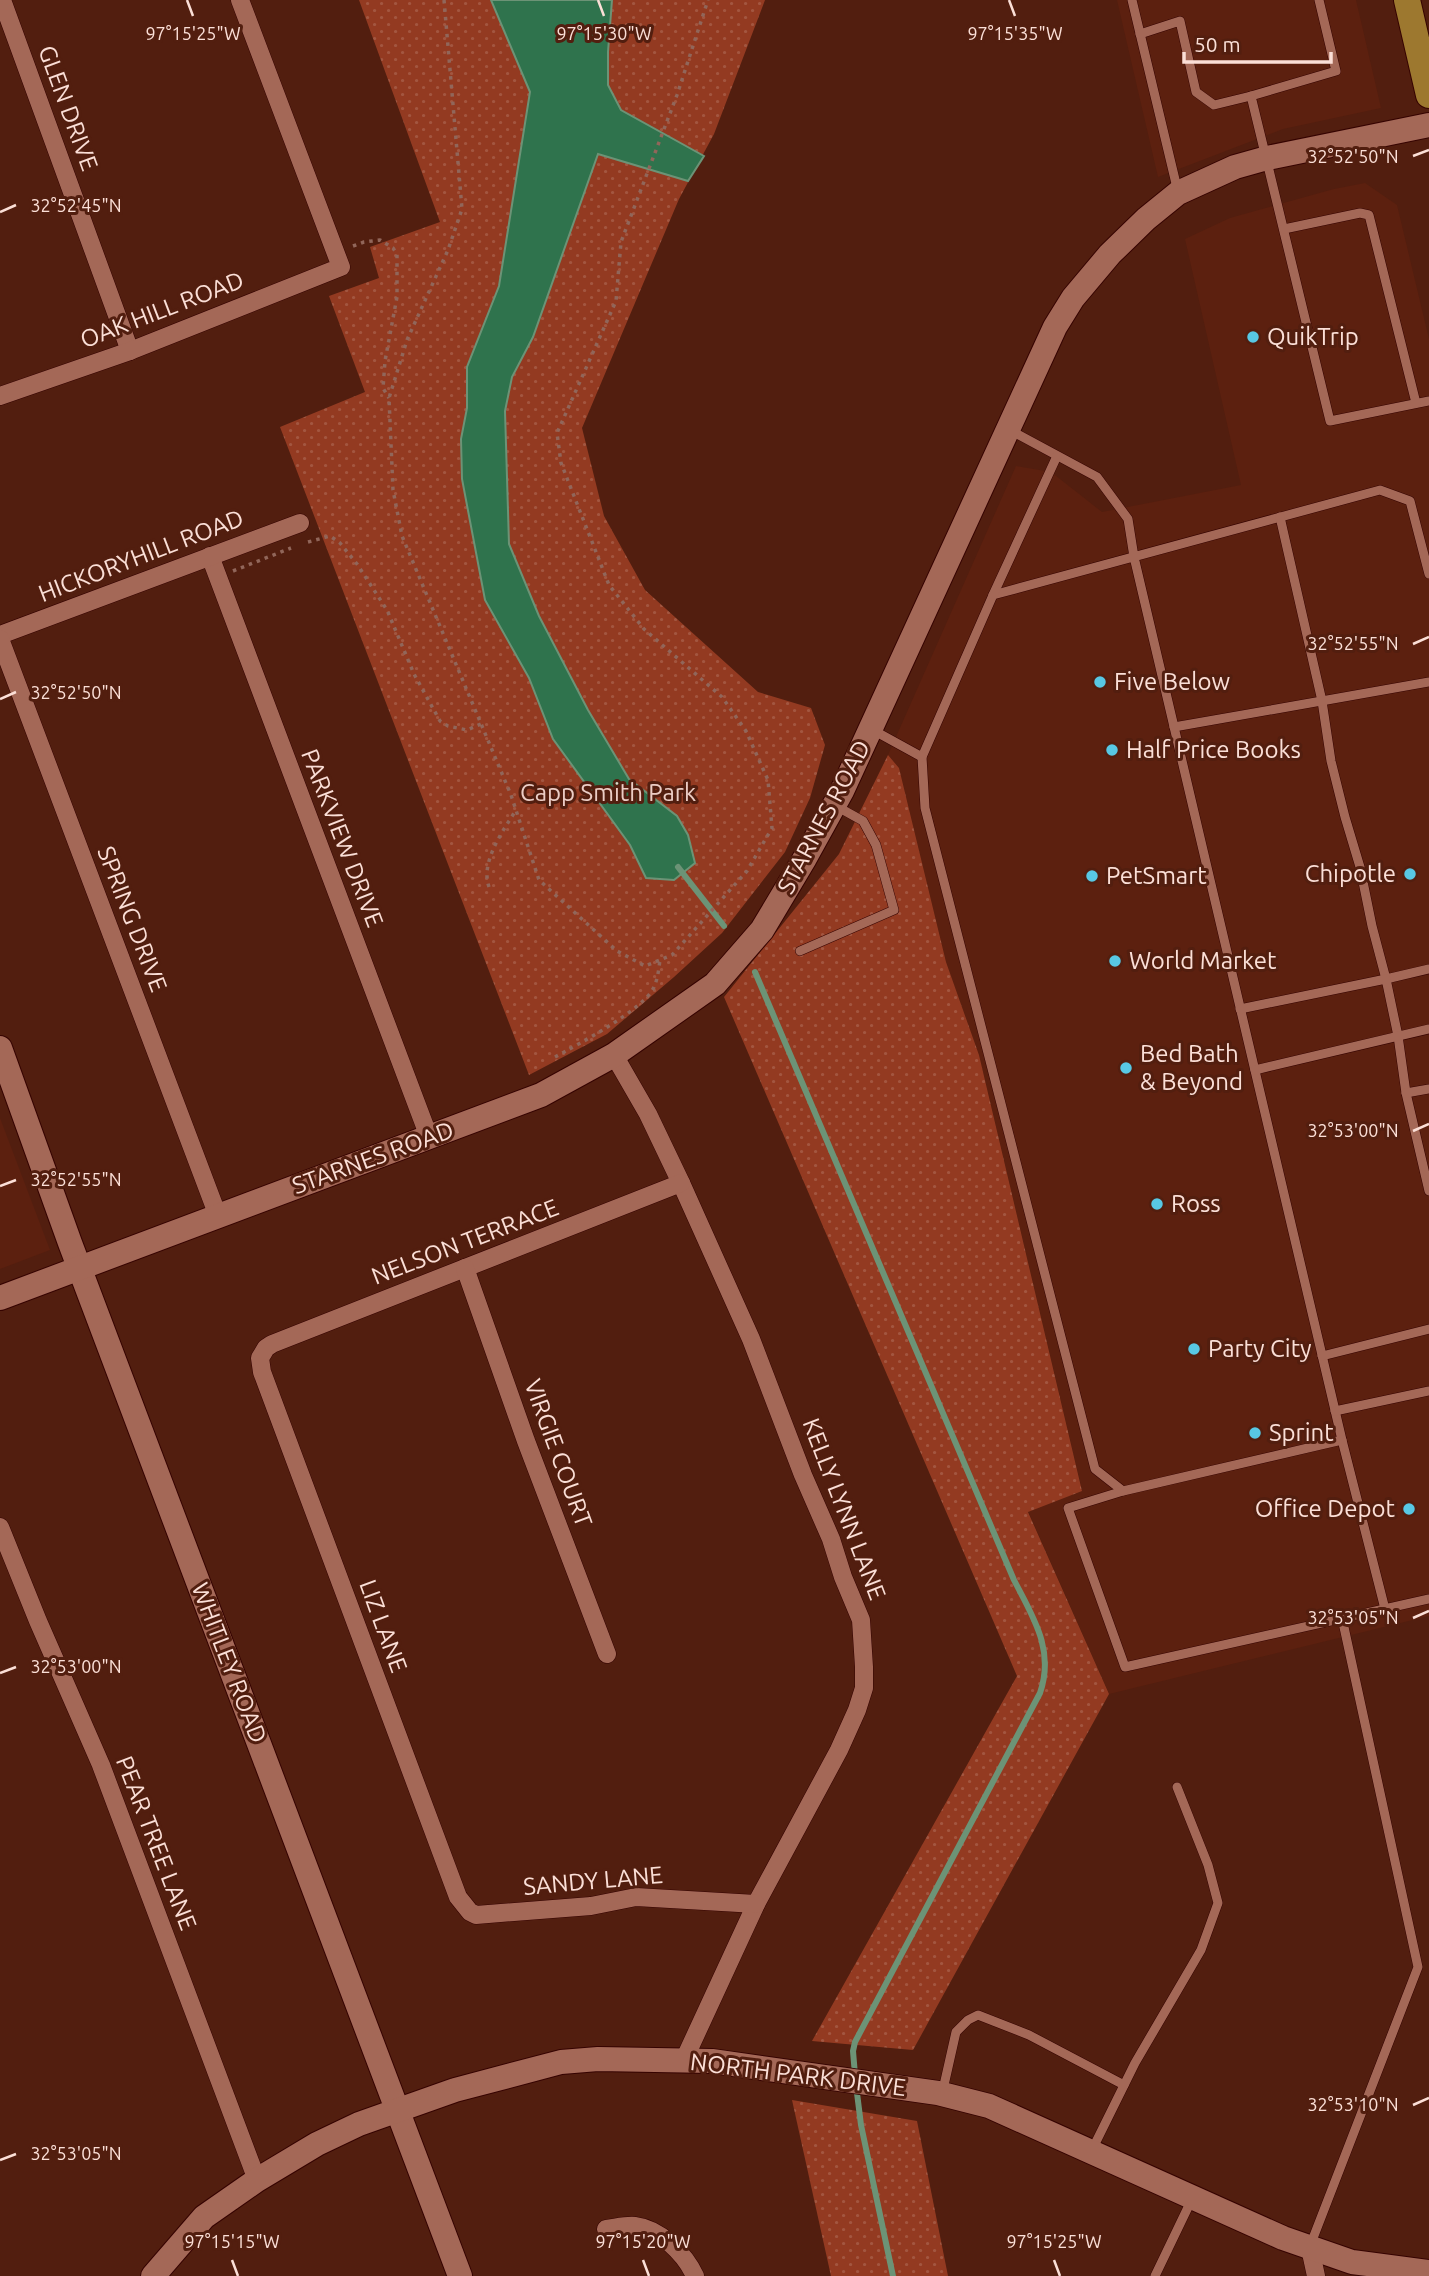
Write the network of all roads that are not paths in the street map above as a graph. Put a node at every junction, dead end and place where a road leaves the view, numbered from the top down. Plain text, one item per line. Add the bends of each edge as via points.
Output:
1 (2, 0) edge
2 (240, 0) edge
3 (1132, 0) edge
4 (1319, 0) edge
5 (1407, 0) edge
6 (1140, 34) junction
7 (1429, 95) edge
8 (1251, 96) junction
9 (1429, 125) edge
10 (1267, 158) junction
11 (1178, 193) junction
12 (1284, 229) junction
13 (130, 351) junction
14 (0, 396) edge
15 (1429, 401) edge
16 (1416, 403) junction
17 (1008, 429) junction
18 (1057, 456) junction
19 (1280, 517) junction
20 (300, 523) dead end
21 (210, 555) junction
22 (1134, 557) junction
23 (1429, 573) edge
24 (993, 595) junction
25 (0, 637) edge
26 (1429, 682) edge
27 (1322, 701) junction
28 (1174, 727) junction
29 (870, 729) junction
30 (922, 757) junction
31 (834, 805) junction
32 (800, 951) dead end
33 (1429, 970) edge
34 (1386, 979) junction
35 (1240, 1009) junction
36 (1429, 1029) edge
37 (1398, 1037) junction
38 (0, 1048) edge
39 (614, 1055) junction
40 (1255, 1070) junction
41 (1429, 1088) edge
42 (1406, 1093) junction
43 (429, 1138) junction
44 (681, 1183) junction
45 (1429, 1191) edge
46 (219, 1216) junction
47 (80, 1268) junction
48 (465, 1268) junction
49 (0, 1297) edge
50 (1429, 1329) edge
51 (266, 1348) joint
52 (1322, 1356) junction
53 (1429, 1391) edge
54 (1335, 1411) junction
55 (1342, 1440) junction
56 (1123, 1491) junction
57 (0, 1527) edge
58 (1429, 1600) edge
59 (1385, 1609) junction
60 (1342, 1618) junction
61 (607, 1654) dead end
62 (1177, 1787) dead end
63 (756, 1904) junction
64 (476, 1915) joint
65 (684, 2060) junction
66 (1124, 2085) junction
67 (942, 2094) junction
68 (398, 2111) junction
69 (1092, 2151) junction
70 (257, 2180) junction
71 (1193, 2197) junction
72 (606, 2229) dead end
73 (1310, 2248) junction
74 (1429, 2272) edge
75 (153, 2276) edge
76 (460, 2276) edge
77 (695, 2276) edge
78 (1155, 2276) edge
79 (1316, 2276) edge

1 - 13 street, GLEN DRIVE
2 - 13 street, OAK HILL ROAD via 338,260
3 - 6 lane
4 - 8 lane via 1336,71
5 - 7 main road
6 - 8 lane via 1180,21 1196,92 1214,104
6 - 11 lane
8 - 10 lane
9 - 10 street, STARNES ROAD
10 - 11 street, STARNES ROAD
10 - 12 lane
11 - 17 street, STARNES ROAD via 1110,254 1073,298
12 - 16 lane via 1369,215
12 - 16 lane via 1330,421
13 - 14 street, OAK HILL ROAD
15 - 16 lane
17 - 18 lane
17 - 29 street, STARNES ROAD
18 - 22 lane via 1097,477 1128,519
18 - 24 lane
19 - 22 lane
19 - 23 lane via 1380,490 1410,501
19 - 27 lane
20 - 21 street, HICKORYHILL ROAD
21 - 25 street, HICKORYHILL ROAD
21 - 43 street, PARKVIEW DRIVE
22 - 24 lane
22 - 28 lane
24 - 30 lane
25 - 46 street, SPRING DRIVE
26 - 27 lane
27 - 28 lane
27 - 34 lane via 1331,761
28 - 35 lane
29 - 30 lane
29 - 31 street, STARNES ROAD
30 - 56 lane via 925,808 1095,1469
31 - 32 lane via 863,821 876,845 894,910
31 - 39 street, STARNES ROAD via 762,930 736,962 715,985
33 - 34 lane
34 - 35 lane
34 - 37 lane
35 - 40 lane
36 - 37 lane
37 - 40 lane
37 - 42 lane
38 - 47 street, WHITLEY ROAD
39 - 43 street, STARNES ROAD via 541,1095
39 - 44 street, KELLY LYNN LANE
40 - 52 lane
41 - 42 lane
42 - 45 lane
43 - 46 street, STARNES ROAD
44 - 48 street, NELSON TERRACE
44 - 63 street, KELLY LYNN LANE via 751,1339 861,1620 864,1688 857,1710
46 - 47 street, STARNES ROAD
47 - 49 street, STARNES ROAD
47 - 68 street, WHITLEY ROAD
48 - 51 street, NELSON TERRACE
48 - 61 street, VIRGIE COURT
50 - 52 lane
51 - 64 street, LIZ LANE via 260,1358 262,1372 458,1897
52 - 54 lane
53 - 54 lane
54 - 55 lane
55 - 56 lane
55 - 59 lane
56 - 60 lane via 1068,1508 1125,1667
57 - 70 street, PEAR TREE LANE via 101,1765
58 - 59 lane
59 - 60 lane
60 - 73 lane via 1418,1967
62 - 66 lane via 1208,1865 1217,1903 1200,1950
63 - 64 street, SANDY LANE via 636,1897 591,1906
63 - 65 street, KELLY LYNN LANE
65 - 67 street, NORTH PARK DRIVE
65 - 68 street, NORTH PARK DRIVE via 561,2062
66 - 67 lane via 1029,2035 978,2015 956,2032
66 - 69 lane
67 - 69 street, NORTH PARK DRIVE via 989,2106
68 - 70 street, NORTH PARK DRIVE via 317,2144
68 - 76 street, WHITLEY ROAD
69 - 71 street, NORTH PARK DRIVE
70 - 75 street, NORTH PARK DRIVE via 204,2217
71 - 73 street, NORTH PARK DRIVE
71 - 78 lane
72 - 77 street via 635,2227 658,2234 689,2263
73 - 74 street, NORTH PARK DRIVE via 1352,2262
73 - 79 street

